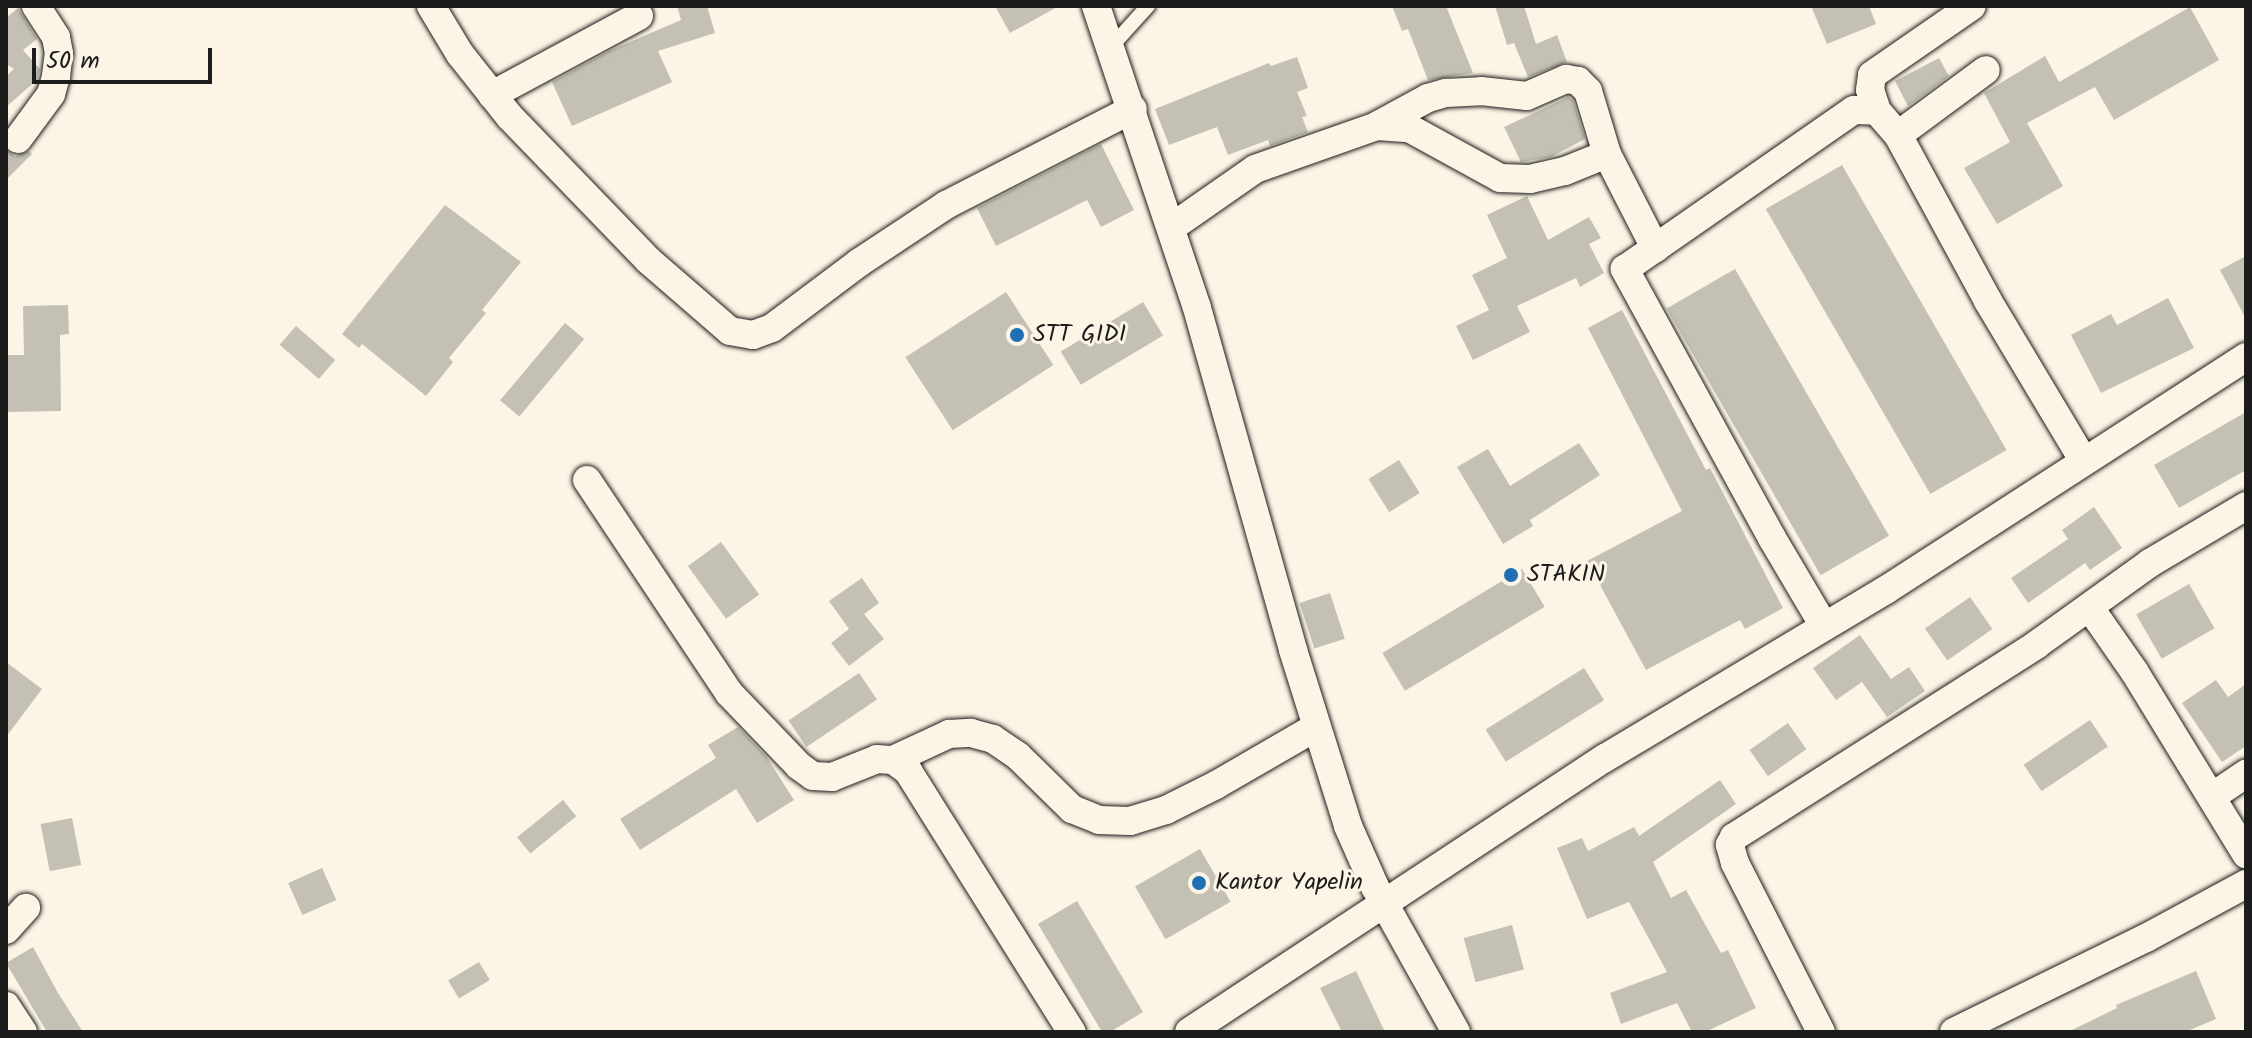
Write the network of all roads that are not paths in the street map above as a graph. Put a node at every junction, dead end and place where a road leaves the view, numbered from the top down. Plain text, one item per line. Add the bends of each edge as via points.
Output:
1 (36, 6) edge
2 (431, 6) edge
3 (1096, 6) edge
4 (1148, 6) edge
5 (1972, 6) edge
6 (639, 16) dead end
7 (1113, 54) junction
8 (1986, 70) dead end
9 (492, 95) junction
10 (1129, 98) junction
11 (1877, 111) junction
12 (1377, 126) junction
13 (1898, 135) junction
14 (18, 139) dead end
15 (1607, 154) junction
16 (1172, 227) junction
17 (1655, 248) junction
18 (2246, 357) edge
19 (2083, 460) junction
20 (587, 480) dead end
21 (2246, 506) edge
22 (2090, 608) junction
23 (1824, 626) junction
24 (1316, 727) junction
25 (893, 760) junction
26 (2246, 774) edge
27 (2213, 796) junction
28 (2246, 854) edge
29 (2246, 884) edge
30 (1386, 905) junction
31 (26, 908) dead end
32 (6, 930) edge
33 (6, 1006) edge
34 (23, 1032) edge
35 (1072, 1032) edge
36 (1189, 1032) edge
37 (1456, 1032) edge
38 (1821, 1032) edge
39 (1954, 1032) edge

1 - 14 street via 56,37 56,76 51,94
2 - 9 street
3 - 7 street
4 - 7 lane
5 - 11 street via 1872,75 1870,90
6 - 9 street
7 - 10 street
8 - 13 street
9 - 10 street via 648,260 730,331 753,335 772,328 946,205
10 - 16 street
11 - 13 street
11 - 17 street via 1854,110
12 - 15 street via 1409,128 1500,178 1541,177
12 - 15 street via 1446,93 1527,96 1566,79 1588,91
12 - 16 street via 1255,169
13 - 19 street
15 - 17 street
16 - 24 street
17 - 23 street via 1625,269
18 - 19 street
19 - 23 street
20 - 25 street via 729,693 799,766 813,776 832,777 877,759
21 - 22 street via 2150,563
22 - 27 street
22 - 38 street via 1734,837 1730,845 1735,863
23 - 30 street via 1605,758
24 - 25 street via 1216,785 1130,821 1099,820 1072,809 1018,756 993,739 971,733 949,734
24 - 30 street via 1348,826
25 - 35 street via 923,790
26 - 27 street
27 - 28 street
29 - 39 street
30 - 36 street
30 - 37 street
31 - 32 street
33 - 34 street

